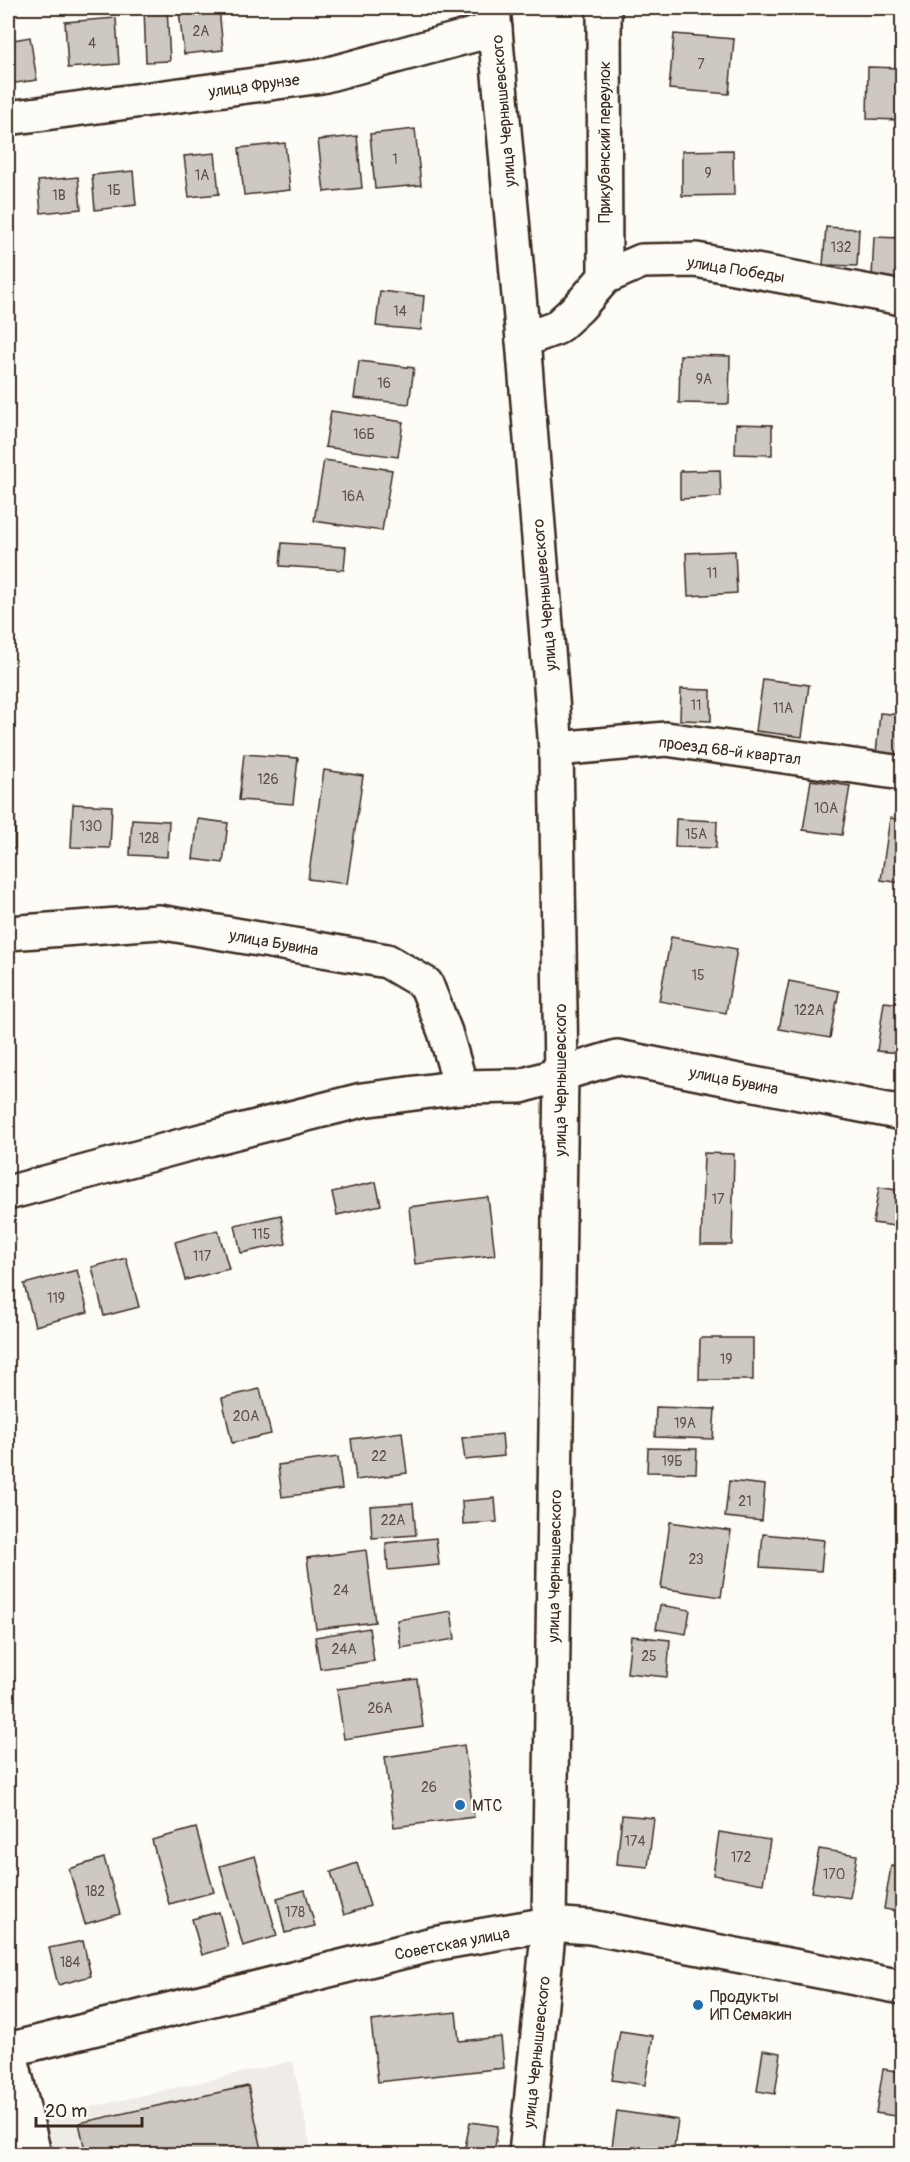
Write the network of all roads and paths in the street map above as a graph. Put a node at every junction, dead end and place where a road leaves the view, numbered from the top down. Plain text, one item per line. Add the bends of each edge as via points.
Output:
1 (604, 8) edge
2 (494, 18) edge
3 (8, 118) edge
4 (605, 277) junction
5 (903, 298) edge
6 (523, 339) junction
7 (556, 749) junction
8 (903, 772) edge
9 (8, 933) edge
10 (561, 1074) junction
11 (461, 1087) junction
12 (903, 1113) edge
13 (8, 1193) edge
14 (549, 1924) junction
15 (903, 1987) edge
16 (8, 2049) edge
17 (34, 2154) edge
18 (526, 2154) edge

1 - 4 street, Прикубанский переулок
2 - 3 street, улица Фрунзе via 322,76
2 - 6 street, улица Чернышевского
4 - 5 street, улица Победы via 642,261 696,261
4 - 6 street, улица Победы via 556,328
6 - 7 street, улица Чернышевского
7 - 8 street, проезд 68-й квартал via 666,739
7 - 10 street, улица Чернышевского
9 - 11 street, улица Бувина via 159,922 387,961 426,984
10 - 11 street, улица Бувина via 521,1086
10 - 12 street, улица Бувина via 617,1057
10 - 14 street, улица Чернышевского
11 - 13 street, улица Бувина via 362,1100
14 - 15 street, Советская улица via 591,1927
14 - 16 street, Советская улица via 433,1944
14 - 18 street, улица Чернышевского
16 - 17 street

